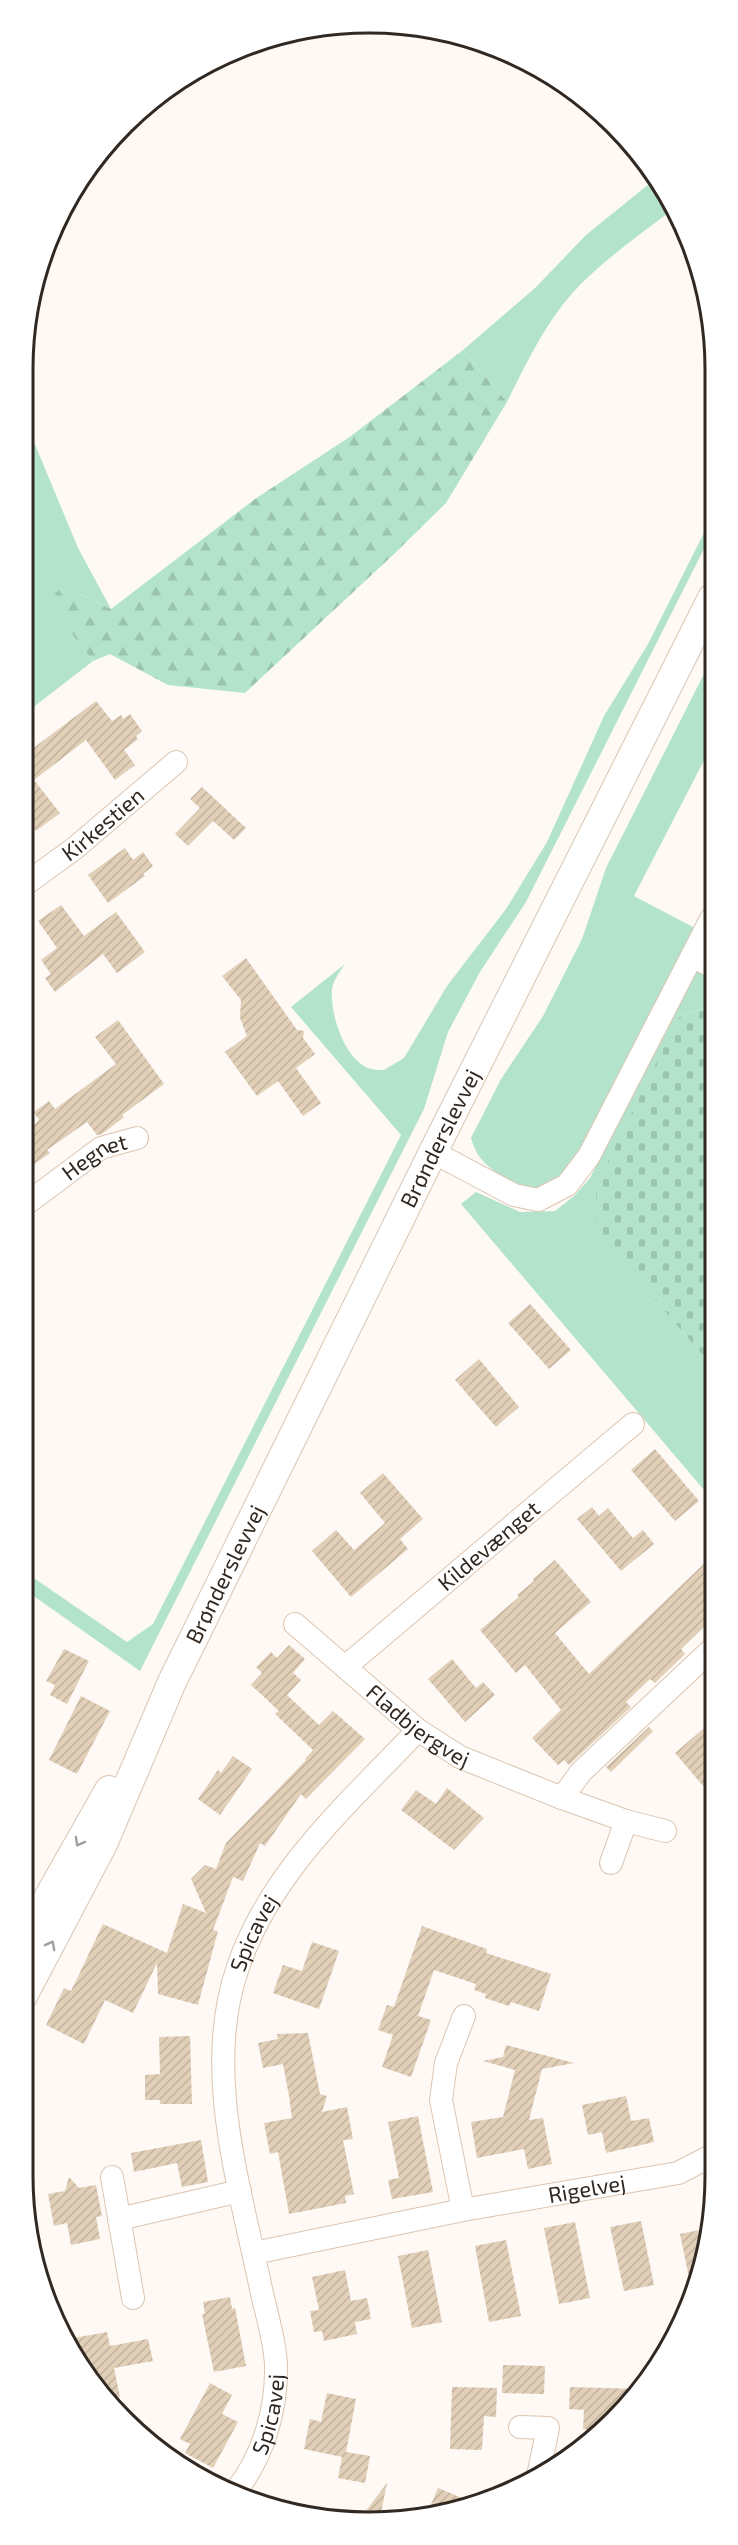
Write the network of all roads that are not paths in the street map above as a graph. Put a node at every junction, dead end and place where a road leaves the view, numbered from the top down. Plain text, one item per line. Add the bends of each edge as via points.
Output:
1 (705, 612) edge
2 (176, 762) dead end
3 (33, 879) edge
4 (702, 961) edge
5 (137, 1138) dead end
6 (433, 1152) junction
7 (33, 1199) edge
8 (633, 1424) dead end
9 (295, 1624) dead end
10 (705, 1657) edge
11 (345, 1667) junction
12 (172, 1682) junction
13 (418, 1730) junction
14 (562, 1798) junction
15 (626, 1821) junction
16 (665, 1831) dead end
17 (611, 1863) dead end
18 (33, 1925) edge
19 (33, 1977) edge
20 (464, 2016) dead end
21 (705, 2159) edge
22 (112, 2177) dead end
23 (240, 2191) junction
24 (463, 2210) junction
25 (119, 2219) junction
26 (254, 2253) junction
27 (133, 2298) dead end
28 (520, 2427) dead end
29 (540, 2465) edge
30 (239, 2486) edge

1 - 6 main road, Brønderslevvej
2 - 3 street, Kirkestien
4 - 6 street via 589,1156 567,1185 538,1200 514,1195
5 - 7 street, Hegnet via 101,1148
6 - 12 main road, Brønderslevvej
8 - 11 street, Kildevænget
9 - 11 street, Fladbjergvej
10 - 14 street via 581,1772
11 - 13 street, Fladbjergvej
12 -> 18 main road, Brønderslevvej
19 -> 12 main road, Brønderslevvej via 103,1844
13 - 14 street, Fladbjergvej via 460,1757
13 - 23 street, Spicavej via 301,1853 264,1905 238,1967 225,2022 223,2085
14 - 15 street, Fladbjergvej
15 - 16 street, Fladbjergvej
15 - 17 street
20 - 24 street via 446,2063 441,2100
21 - 24 street, Rigelvej via 678,2173
22 - 25 street
23 - 25 street
23 - 26 street, Spicavej
24 - 26 street, Rigelvej
25 - 27 street
26 - 30 street, Spicavej via 276,2364 273,2406 262,2447
28 - 29 street via 548,2428

